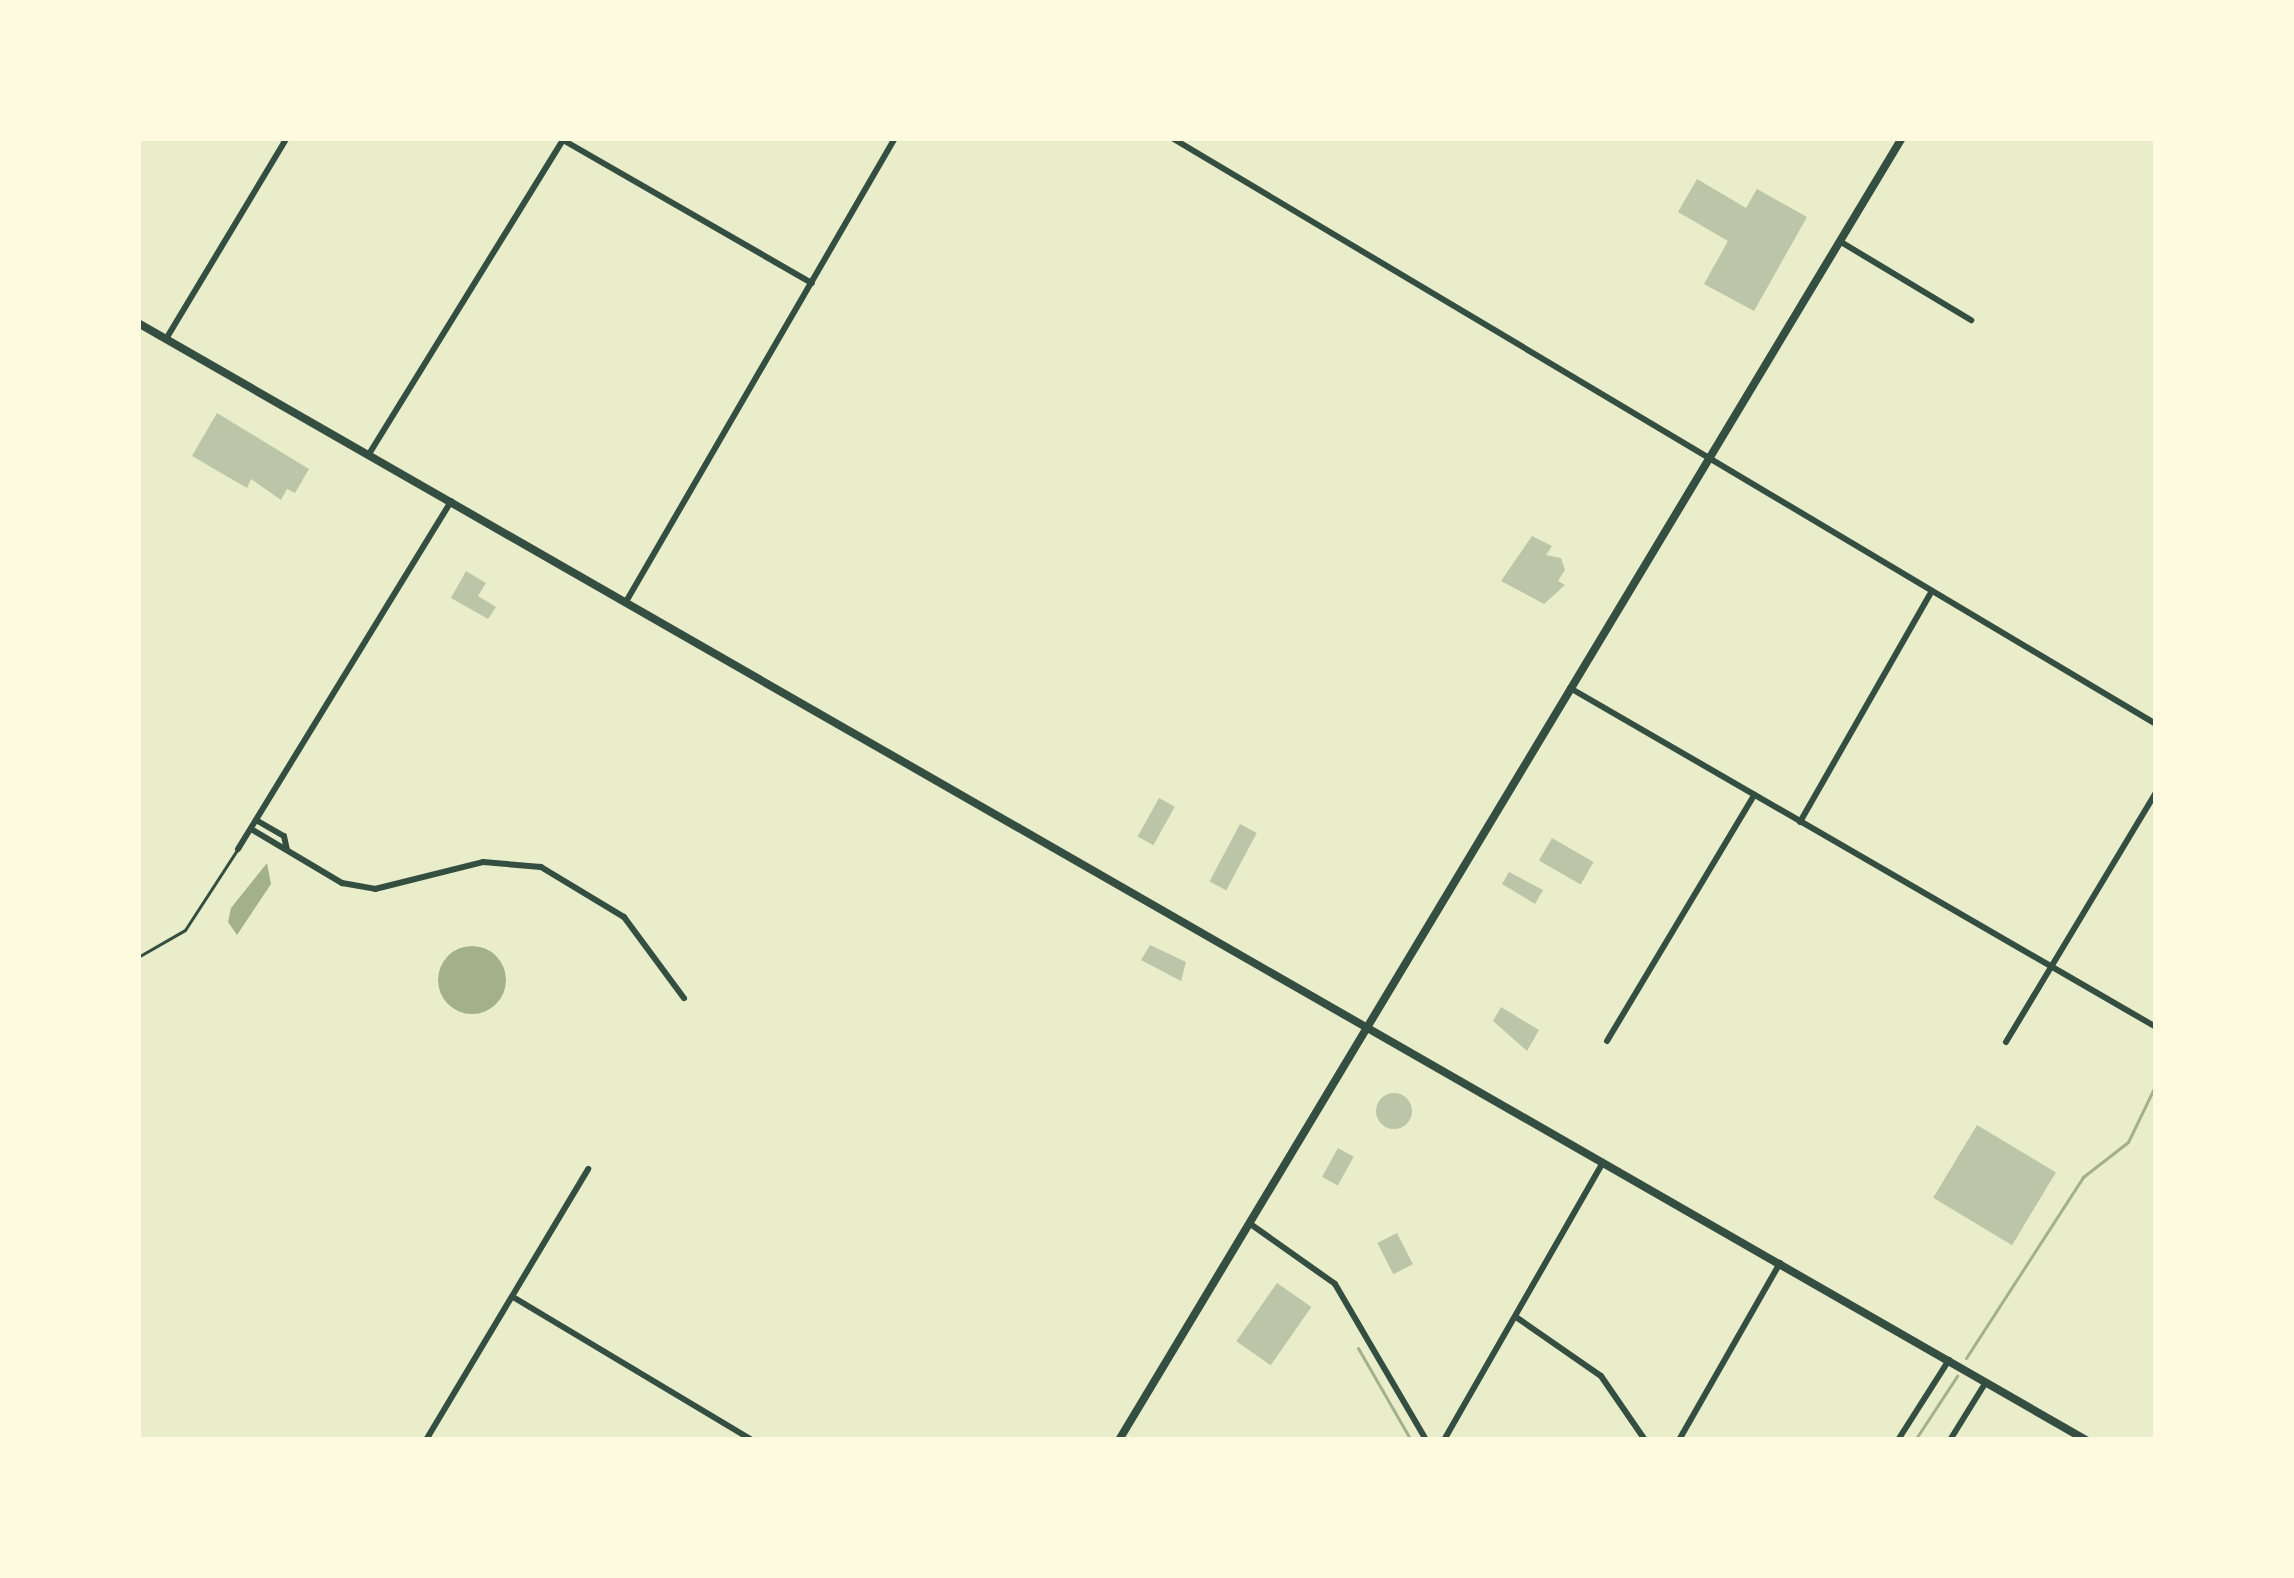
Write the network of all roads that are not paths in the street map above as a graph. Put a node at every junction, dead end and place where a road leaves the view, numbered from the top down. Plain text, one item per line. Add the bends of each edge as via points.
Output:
1 (287, 138) edge
2 (895, 138) edge
3 (1172, 138) edge
4 (1902, 138) edge
5 (563, 139) edge
6 (1840, 242) junction
7 (812, 283) junction
8 (1971, 320) dead end
9 (138, 323) edge
10 (166, 339) junction
11 (369, 454) junction
12 (1709, 458) junction
13 (451, 501) junction
14 (1930, 594) junction
15 (627, 600) junction
16 (1570, 688) junction
17 (2156, 724) edge
18 (2156, 792) edge
19 (1754, 795) junction
20 (256, 820) junction
21 (1800, 822) junction
22 (250, 829) junction
23 (238, 849) joint
24 (287, 850) junction
25 (138, 957) edge
26 (2053, 968) junction
27 (684, 998) dead end
28 (1366, 1025) junction
29 (2156, 1027) edge
30 (1607, 1041) dead end
31 (2006, 1042) dead end
32 (1604, 1161) junction
33 (588, 1168) dead end
34 (1249, 1223) junction
35 (1780, 1263) junction
36 (512, 1297) junction
37 (1516, 1316) junction
38 (1949, 1360) junction
39 (1986, 1382) junction
40 (426, 1440) edge
41 (752, 1440) edge
42 (1119, 1440) edge
43 (1426, 1440) edge
44 (1444, 1440) edge
45 (1646, 1440) edge
46 (1679, 1440) edge
47 (1898, 1440) edge
48 (1950, 1440) edge
49 (2086, 1440) edge

1 - 10 street
2 - 7 street
3 - 12 street
4 - 6 main road
5 - 7 street
5 - 11 street
6 - 8 street
6 - 12 main road
7 - 15 street
9 - 10 main road
10 - 11 main road
11 - 13 main road
12 - 14 street
12 - 16 main road
13 - 15 main road
13 - 20 street
14 - 17 street
14 - 21 street
15 - 28 main road
16 - 19 street
16 - 28 main road
18 - 26 street
19 - 21 street
19 - 30 street
20 - 22 street
20 - 24 street via 284,836
21 - 26 street
22 - 23 street
22 - 24 street
23 - 25 lane via 185,930
24 - 27 street via 342,883 375,890 483,862 541,867 624,917
26 - 29 street
26 - 31 street
28 - 32 main road
28 - 34 main road
32 - 35 main road
32 - 37 street
33 - 36 street
34 - 42 main road
34 - 43 street via 1335,1284
35 - 38 main road
35 - 46 street
36 - 40 street
36 - 41 street
37 - 44 street
37 - 45 street via 1587,1363
38 - 39 main road
38 - 47 street
39 - 48 street
39 - 49 main road

